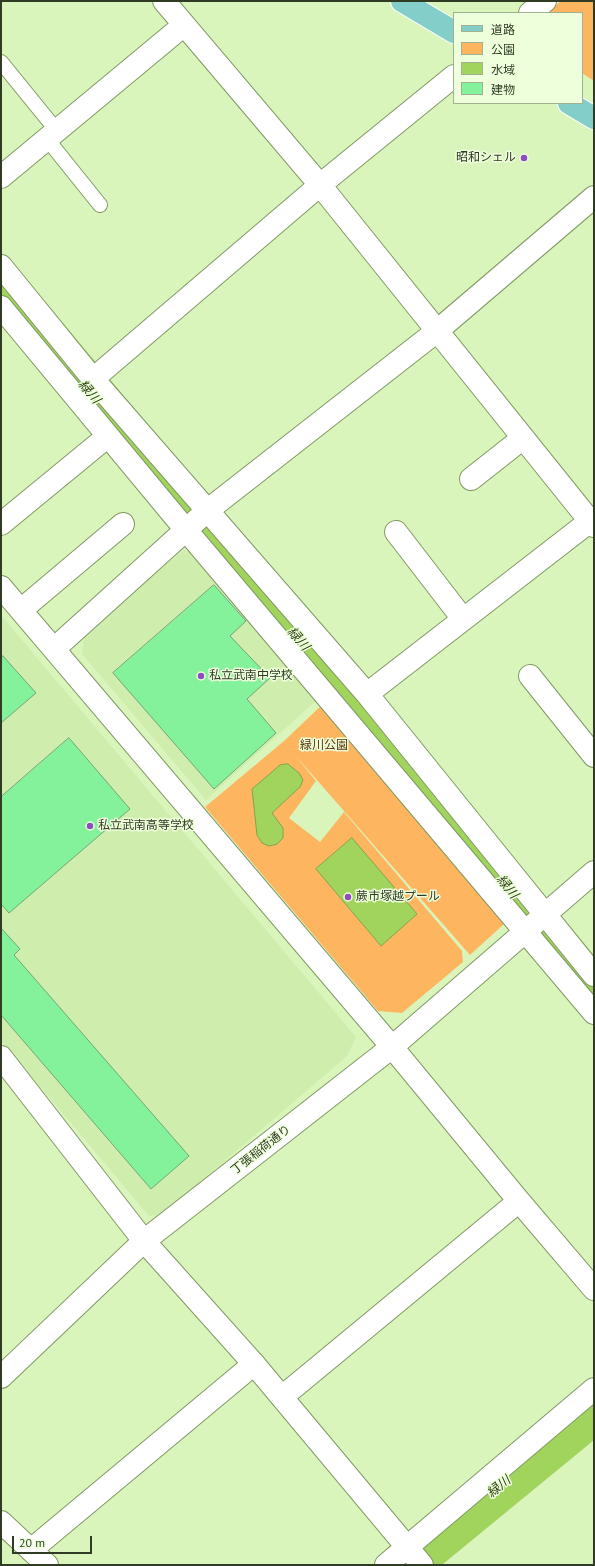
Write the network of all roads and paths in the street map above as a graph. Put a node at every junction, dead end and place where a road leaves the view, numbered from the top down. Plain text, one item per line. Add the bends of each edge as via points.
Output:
1 (164, 1) edge
2 (402, 1) edge
3 (545, 1) edge
4 (531, 12) edge
5 (184, 25) junction
6 (453, 31) edge
7 (1, 62) edge
8 (453, 77) edge
9 (571, 104) edge
10 (594, 118) edge
11 (52, 135) junction
12 (1, 177) edge
13 (320, 185) junction
14 (594, 197) edge
15 (100, 204) dead end
16 (1, 266) edge
17 (1, 308) edge
18 (437, 331) junction
19 (93, 379) junction
20 (108, 436) junction
21 (523, 438) junction
22 (471, 479) dead end
23 (208, 511) junction
24 (593, 521) edge
25 (1, 524) edge
26 (123, 524) dead end
27 (187, 530) junction
28 (396, 532) dead end
29 (1, 587) edge
30 (21, 610) junction
31 (463, 619) junction
32 (54, 649) junction
33 (530, 676) dead end
34 (367, 694) junction
35 (594, 756) edge
36 (594, 872) edge
37 (535, 923) junction
38 (594, 975) edge
39 (594, 1013) edge
40 (392, 1047) junction
41 (3, 1062) edge
42 (519, 1201) junction
43 (144, 1241) junction
44 (594, 1289) edge
45 (254, 1364) junction
46 (1, 1377) edge
47 (594, 1389) edge
48 (282, 1397) junction
49 (1, 1522) edge
50 (31, 1550) junction
51 (412, 1554) edge
52 (47, 1565) edge
53 (386, 1565) edge

1 - 5 street
2 - 6 main road
3 - 4 street
5 - 11 street
5 - 13 street
7 - 11 lane
8 - 13 street
9 - 10 main road
11 - 12 street
11 - 15 lane
13 - 18 street
13 - 19 street
14 - 18 street
16 - 19 street
17 - 20 street
18 - 21 street
18 - 23 street
19 - 23 street
20 - 25 street
20 - 27 street
21 - 22 street
21 - 24 street
23 - 27 street
23 - 34 street
24 - 31 street
26 - 30 street
27 - 32 street
27 - 37 street
28 - 31 street
29 - 30 street
30 - 32 street
31 - 34 street
32 - 40 street
33 - 35 street
34 - 37 street
36 - 37 street, 丁張稲荷通り
37 - 38 street
37 - 39 street
37 - 40 street, 丁張稲荷通り
40 - 42 street
40 - 43 street, 丁張稲荷通り
41 - 43 street
42 - 44 street
42 - 48 street
43 - 45 street
43 - 46 street, 丁張稲荷通り
45 - 48 street
45 - 50 street
47 - 51 street
48 - 51 street
49 - 50 street
50 - 52 street
51 - 53 street

